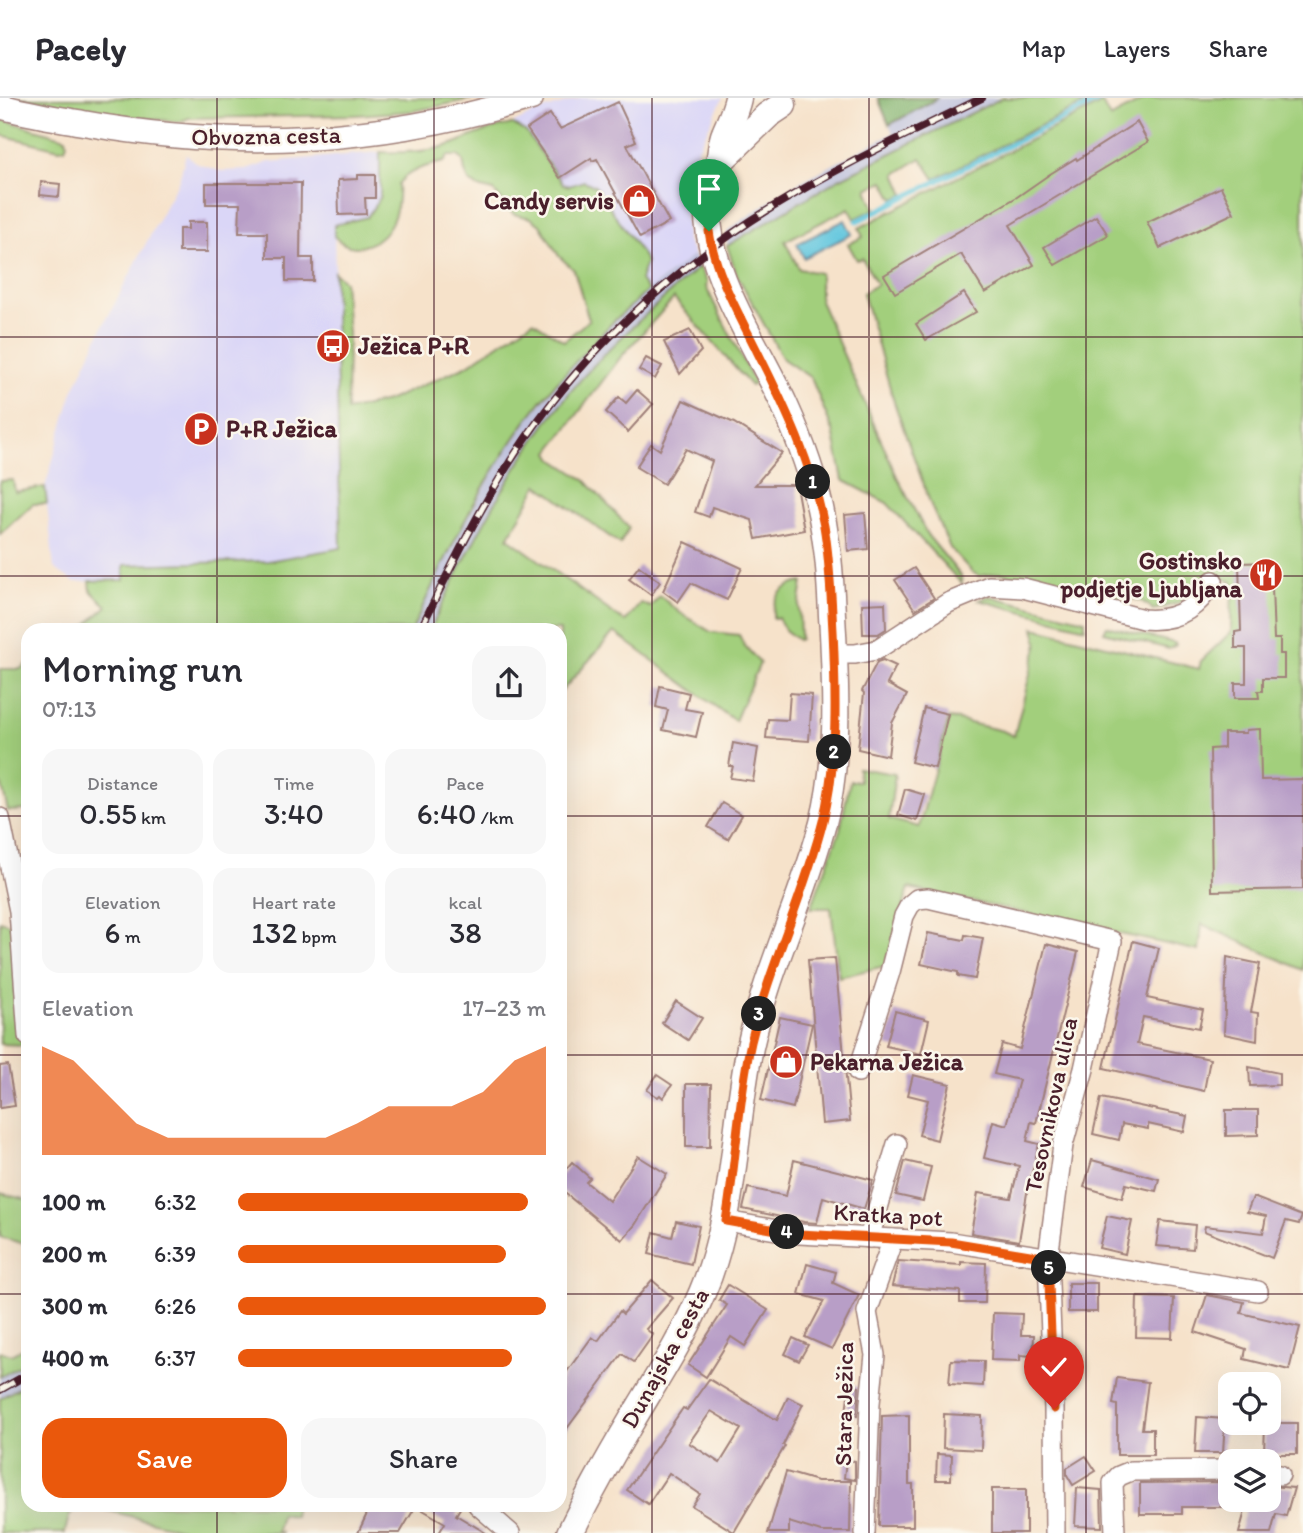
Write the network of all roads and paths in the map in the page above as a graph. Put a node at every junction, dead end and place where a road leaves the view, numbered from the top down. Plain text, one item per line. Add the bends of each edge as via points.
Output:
1 (531, 98) edge
2 (738, 98) edge
3 (756, 98) edge
4 (793, 101) edge
5 (0, 106) edge
6 (719, 162) junction
7 (1213, 581) dead end
8 (834, 654) junction
9 (0, 818) edge
10 (9, 912) edge
11 (21, 990) edge
12 (858, 1072) dead end
13 (897, 1144) dead end
14 (726, 1221) junction
15 (869, 1238) junction
16 (893, 1239) junction
17 (1048, 1258) junction
18 (1258, 1292) dead end
19 (1218, 1470) edge
20 (486, 1512) edge
21 (510, 1533) edge
22 (569, 1533) edge
23 (865, 1533) edge
24 (1055, 1533) edge
25 (1115, 1533) edge

1 - 5 street, Obvozna cesta via 412,127 276,140 221,140 122,130
2 - 6 main road, Dunajska cesta
3 - 4 main road via 771,104
4 - 6 main road via 768,115
6 - 8 main road, Dunajska cesta via 708,206 710,239 727,287 809,467 827,542
7 - 8 street via 1192,608 1160,620 1023,587 989,586 948,603 876,650
8 - 14 main road, Dunajska cesta via 835,722 827,802 751,1043
9 - 10 street
10 - 11 street
12 - 17 street, Tesovnikova ulica via 904,916 917,899 1112,941 1063,1145
13 - 15 street
14 - 15 street, Kratka pot via 799,1234
14 - 22 main road, Dunajska cesta via 704,1290 685,1330
15 - 16 street, Kratka pot
16 - 17 street, Kratka pot via 951,1242
16 - 23 street, Stara Ježica via 867,1312 875,1355
17 - 18 street, Kratka pot
17 - 24 street, Tesovnikova ulica
19 - 25 street via 1131,1471 1119,1476 1114,1483
20 - 21 street

